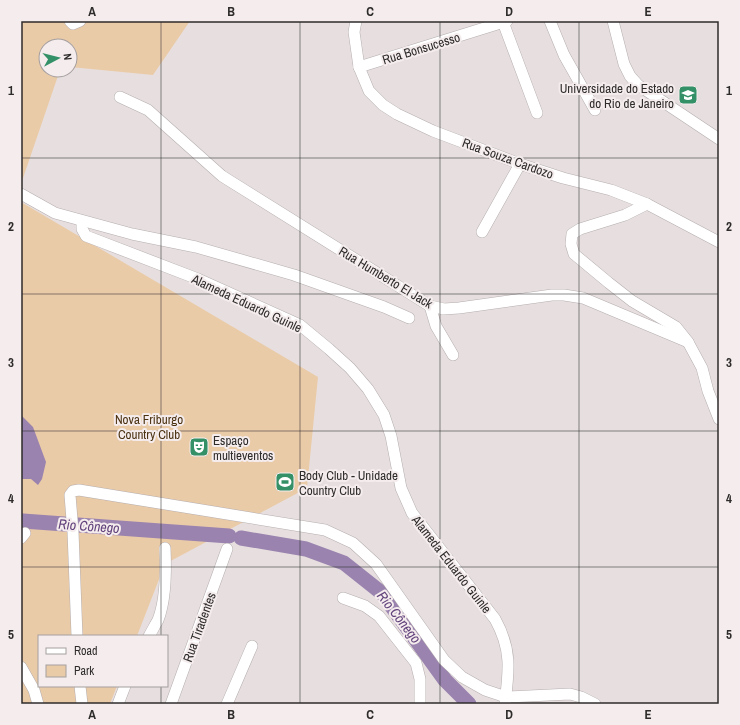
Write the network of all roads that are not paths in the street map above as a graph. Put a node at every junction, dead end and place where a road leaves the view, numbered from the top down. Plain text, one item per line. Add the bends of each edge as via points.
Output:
1 (70, 21) edge
2 (80, 21) edge
3 (356, 21) edge
4 (550, 21) edge
5 (613, 21) edge
6 (505, 22) edge
7 (359, 68) junction
8 (120, 97) dead end
9 (595, 110) dead end
10 (537, 113) dead end
11 (719, 140) edge
12 (520, 164) junction
13 (21, 194) edge
14 (647, 204) junction
15 (82, 221) junction
16 (482, 232) dead end
17 (719, 242) edge
18 (430, 306) junction
19 (409, 318) dead end
20 (688, 342) junction
21 (453, 355) dead end
22 (719, 418) edge
23 (165, 548) dead end
24 (227, 549) dead end
25 (343, 598) dead end
26 (77, 635) edge
27 (150, 635) edge
28 (252, 646) dead end
29 (21, 667) edge
30 (80, 687) edge
31 (125, 687) edge
32 (505, 701) edge
33 (38, 704) edge
34 (82, 704) edge
35 (118, 704) edge
36 (171, 704) edge
37 (227, 704) edge
38 (420, 704) edge
39 (595, 704) edge

1 - 2 street via 73,24
3 - 7 street, Rua Souza Cardozo via 354,32
4 - 9 street via 564,55
5 - 11 street via 624,64 638,85
6 - 7 street, Rua Bonsucesso
6 - 10 street
7 - 12 street, Rua Souza Cardozo via 369,91 397,114 433,131
8 - 18 street, Rua Humberto El Jack via 148,110 222,176
12 - 14 street, Rua Souza Cardozo via 610,190
12 - 16 street
13 - 15 street via 47,209
14 - 17 street, Rua Souza Cardozo
14 - 20 street via 626,215 580,229 572,234 571,244 574,254 632,301 676,327
15 - 19 street via 196,247 294,275 384,306
15 - 32 street, Alameda Eduardo Guinle via 82,229 86,236 198,279 300,325 350,368 368,389 384,415 391,436 401,488 412,513 495,619 502,633 509,667
18 - 20 street, Rua Humberto El Jack via 444,309 459,308 564,295 583,298
18 - 21 street via 436,326
20 - 22 street via 702,368
23 - 27 street via 162,608
24 - 36 street, Rua Tiradentes
25 - 38 street via 365,606 379,616 416,663 420,679
26 - 32 street via 74,532 70,495 73,491 79,490 325,530 353,544 376,564 444,660 462,677
28 - 37 street
29 - 33 street via 34,690
30 - 34 street
31 - 35 street
32 - 39 street via 570,694

